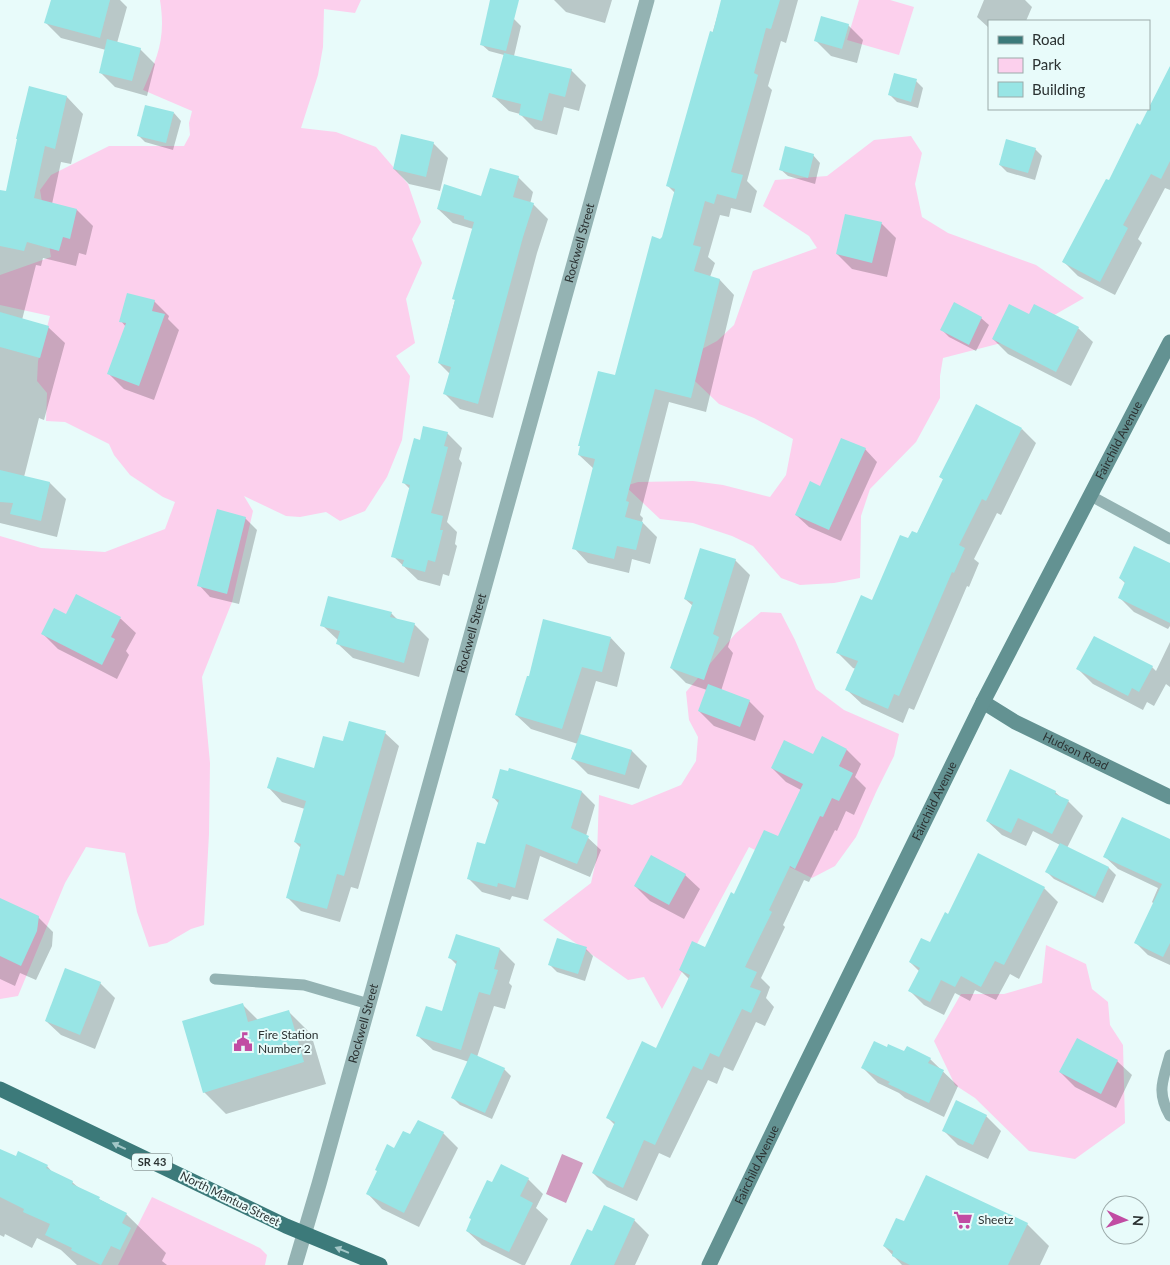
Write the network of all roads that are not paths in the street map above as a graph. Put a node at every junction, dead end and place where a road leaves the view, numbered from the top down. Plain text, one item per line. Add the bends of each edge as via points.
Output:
1 (648, 0) edge
2 (1170, 342) edge
3 (1090, 496) junction
4 (1170, 539) edge
5 (983, 702) junction
6 (1170, 797) edge
7 (215, 979) dead end
8 (368, 1004) junction
9 (1170, 1055) edge
10 (0, 1089) edge
11 (1170, 1116) edge
12 (305, 1234) junction
13 (295, 1265) edge
14 (380, 1265) edge
15 (709, 1265) edge

1 - 8 street, Rockwell Street
2 - 3 main road, Fairchild Avenue
3 - 4 lane
3 - 5 main road, Fairchild Avenue
5 - 6 main road, Hudson Road via 1014,722
5 - 15 main road, Fairchild Avenue
7 - 8 lane via 304,985
8 - 12 street, Rockwell Street
9 - 11 lane via 1161,1097
12 -> 10 main road, North Mantua Street / SR 43
12 - 13 street, Rockwell Street
14 -> 12 main road, North Mantua Street / SR 43

